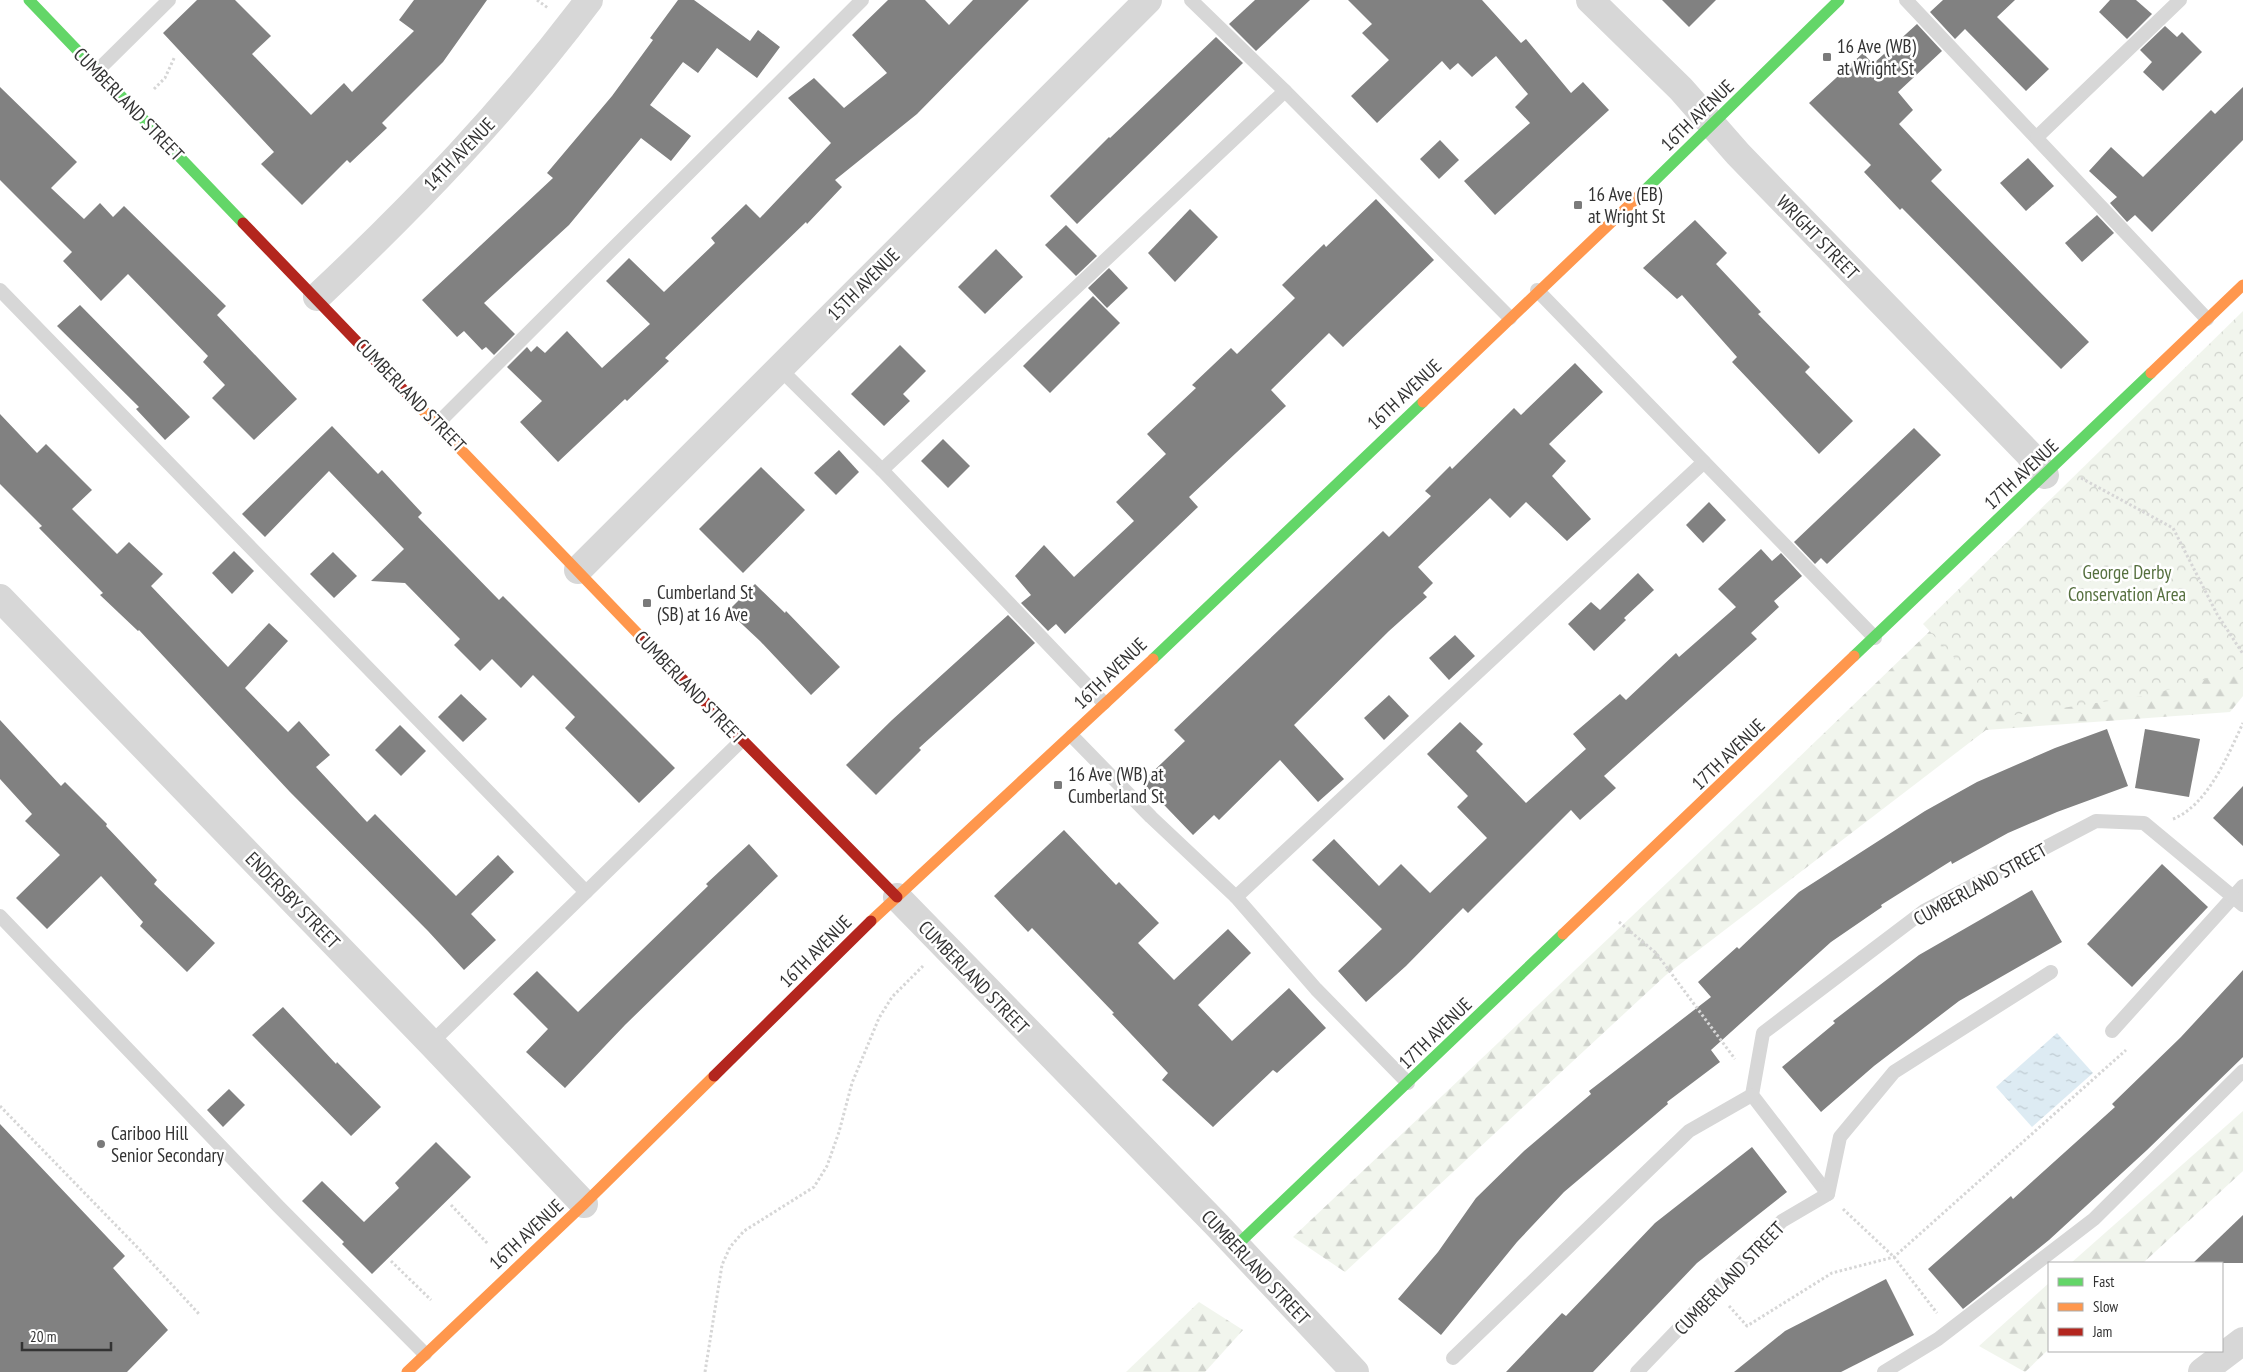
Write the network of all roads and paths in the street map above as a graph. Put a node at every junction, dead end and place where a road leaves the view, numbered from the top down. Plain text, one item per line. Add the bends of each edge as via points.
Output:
1 (29, 0) edge
2 (169, 0) edge
3 (589, 0) edge
4 (862, 0) edge
5 (1148, 0) edge
6 (1191, 0) edge
7 (1590, 0) edge
8 (1839, 0) edge
9 (1906, 0) edge
10 (2180, 0) edge
11 (176, 56) dead end
12 (97, 70) junction
13 (153, 90) dead end
14 (1285, 91) junction
15 (1711, 125) junction
16 (2037, 137) junction
17 (2243, 285) edge
18 (0, 290) edge
19 (1537, 290) junction
20 (317, 297) junction
21 (1510, 318) junction
22 (2207, 320) junction
23 (779, 368) junction
24 (438, 423) junction
25 (1704, 462) junction
26 (882, 470) junction
27 (2077, 474) dead end
28 (2045, 475) junction
29 (578, 570) junction
30 (0, 598) edge
31 (1875, 638) junction
32 (2243, 654) edge
33 (1104, 703) junction
34 (2243, 723) edge
35 (1072, 736) junction
36 (741, 740) junction
37 (2150, 828) junction
38 (2243, 886) edge
39 (586, 892) junction
40 (897, 897) junction
41 (1236, 897) junction
42 (2238, 901) edge
43 (1598, 902) junction
44 (0, 916) edge
45 (923, 966) dead end
46 (2051, 972) dead end
47 (2112, 1031) joint
48 (431, 1042) junction
49 (2243, 1072) edge
50 (1408, 1083) junction
51 (1752, 1095) junction
52 (0, 1106) edge
53 (1828, 1194) junction
54 (584, 1204) junction
55 (451, 1205) dead end
56 (488, 1244) dead end
57 (1236, 1246) junction
58 (1894, 1257) junction
59 (391, 1261) dead end
60 (1716, 1291) junction
61 (431, 1300) dead end
62 (199, 1314) dead end
63 (1950, 1330) junction
64 (2243, 1341) edge
65 (425, 1354) junction
66 (1453, 1358) dead end
67 (407, 1372) edge
68 (705, 1372) edge
69 (1355, 1372) edge
70 (1637, 1372) edge
71 (1884, 1372) edge
72 (2202, 1372) edge

1 - 12 street, CUMBERLAND STREET
2 - 12 lane
3 - 20 street, 14TH AVENUE via 497,116
4 - 24 lane
5 - 23 street, 15TH AVENUE
6 - 14 lane
7 - 15 street, WRIGHT STREET via 1681,89
8 - 15 street, 16TH AVENUE
9 - 16 lane
10 - 16 lane
11 - 13 path via 165,78
12 - 20 street, CUMBERLAND STREET
14 - 21 lane
14 - 26 lane
15 - 19 street, 16TH AVENUE
15 - 28 street, WRIGHT STREET via 2028,453
16 - 22 lane
17 - 22 street, 17TH AVENUE
18 - 39 lane
19 - 21 street, 16TH AVENUE
19 - 25 lane
20 - 24 street, CUMBERLAND STREET
21 - 33 street, 16TH AVENUE
22 - 28 street, 17TH AVENUE
23 - 26 lane
23 - 29 street, 15TH AVENUE
24 - 29 street, CUMBERLAND STREET
25 - 31 lane
25 - 41 lane
26 - 33 lane
27 - 32 path via 2173,528
28 - 31 street, 17TH AVENUE
29 - 36 street, CUMBERLAND STREET
30 - 48 street, ENDERSBY STREET
31 - 43 street, 17TH AVENUE
33 - 35 street, 16TH AVENUE
34 - 37 path via 2212,783 2185,814
35 - 40 street, 16TH AVENUE
35 - 41 lane
36 - 39 lane
36 - 40 street, CUMBERLAND STREET
37 - 42 lane, CUMBERLAND STREET
37 - 51 lane, CUMBERLAND STREET via 2144,823 2096,821 1924,911 1764,1033
38 - 42 lane
39 - 48 lane
40 - 54 street, 16TH AVENUE
40 - 57 street, CUMBERLAND STREET
41 - 50 lane via 1316,989
42 - 47 lane
43 - 50 street, 17TH AVENUE
43 - 51 path via 1656,953 1733,1055
44 - 65 lane
45 - 68 path via 892,997 879,1018 852,1083 827,1166 814,1187 744,1231 730,1247 722,1264
46 - 53 lane via 1894,1072 1840,1137
47 - 58 path via 2126,1049
48 - 54 street, ENDERSBY STREET
49 - 63 lane via 2094,1219
50 - 57 street, 17TH AVENUE
51 - 53 lane
51 - 66 lane via 1689,1130
52 - 62 path
53 - 58 path
53 - 60 lane, CUMBERLAND STREET via 1782,1221
54 - 65 street, 16TH AVENUE
55 - 56 path
57 - 69 street, CUMBERLAND STREET
58 - 60 path via 1832,1273 1747,1326
58 - 63 path
59 - 61 path
60 - 70 lane, CUMBERLAND STREET
63 - 71 lane
64 - 72 street
65 - 67 street, 16TH AVENUE

